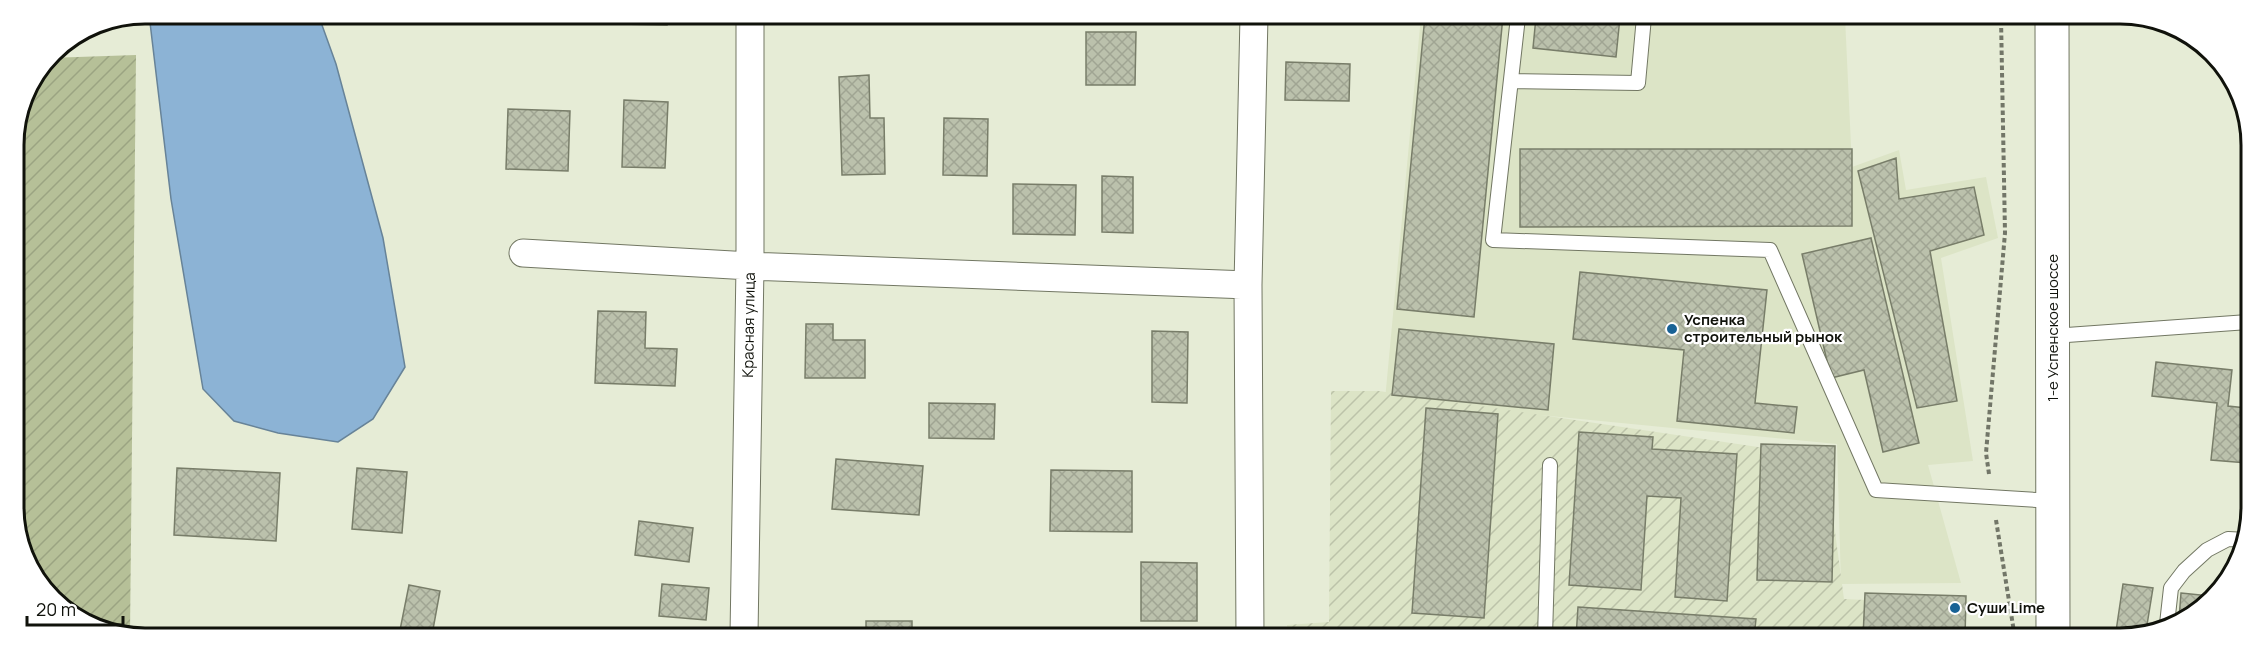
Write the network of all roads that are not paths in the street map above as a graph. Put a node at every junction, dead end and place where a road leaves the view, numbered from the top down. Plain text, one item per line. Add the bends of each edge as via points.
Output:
1 (750, 24) edge
2 (1254, 24) edge
3 (1517, 24) edge
4 (1643, 24) edge
5 (2052, 24) edge
6 (1511, 81) junction
7 (523, 253) dead end
8 (750, 266) junction
9 (1248, 285) junction
10 (2241, 323) edge
11 (2053, 336) junction
12 (1550, 465) dead end
13 (2053, 501) junction
14 (2237, 539) edge
15 (2168, 618) edge
16 (744, 628) edge
17 (1250, 628) edge
18 (1545, 628) edge
19 (2053, 628) edge

1 - 8 street, Красная улица
2 - 9 street
3 - 6 lane
4 - 6 lane via 1638,83
5 - 11 main road, 1-е Успенское шоссе
6 - 13 lane via 1493,240 1770,250 1876,490
7 - 8 street
8 - 9 street
8 - 16 street, Красная улица
9 - 17 street
10 - 11 lane
11 - 13 main road, 1-е Успенское шоссе
12 - 18 lane
13 - 19 main road, 1-е Успенское шоссе
14 - 15 lane via 2228,539 2206,550 2184,571 2171,588

